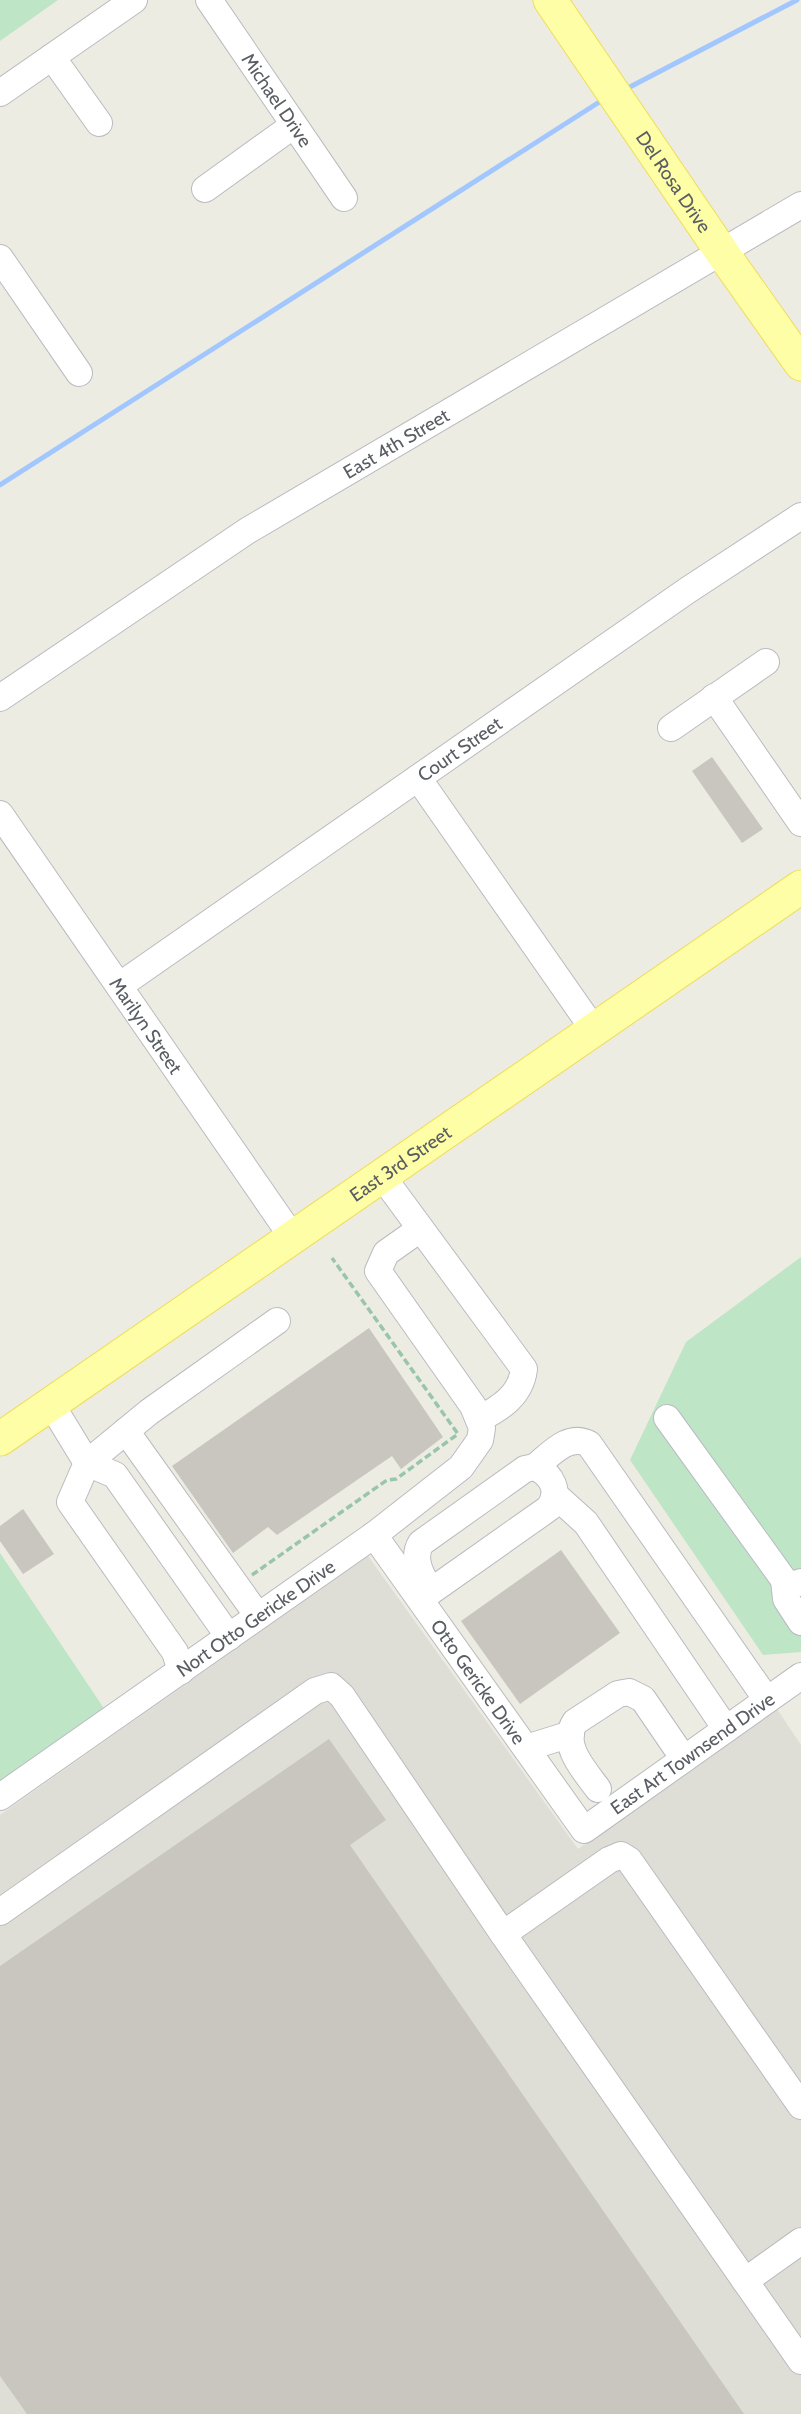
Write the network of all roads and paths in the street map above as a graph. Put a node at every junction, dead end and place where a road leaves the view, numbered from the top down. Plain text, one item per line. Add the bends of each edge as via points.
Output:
1 (134, 0) edge
2 (209, 0) edge
3 (550, 0) edge
4 (52, 57) junction
5 (0, 93) edge
6 (99, 123) dead end
7 (294, 125) junction
8 (205, 189) dead end
9 (344, 198) dead end
10 (801, 205) edge
11 (721, 251) junction
12 (0, 258) edge
13 (801, 364) edge
14 (79, 373) dead end
15 (801, 516) edge
16 (766, 662) dead end
17 (714, 697) junction
18 (0, 698) edge
19 (671, 728) dead end
20 (418, 778) junction
21 (0, 814) edge
22 (801, 823) edge
23 (801, 887) edge
24 (119, 986) junction
25 (594, 1030) junction
26 (382, 1176) junction
27 (420, 1229) junction
28 (293, 1238) junction
29 (332, 1258) dead end
30 (277, 1321) dead end
31 (51, 1405) junction
32 (667, 1418) dead end
33 (479, 1419) junction
34 (126, 1431) junction
35 (0, 1439) edge
36 (87, 1462) junction
37 (536, 1466) junction
38 (555, 1495) junction
39 (374, 1535) junction
40 (792, 1581) edge
41 (236, 1586) junction
42 (426, 1595) junction
43 (258, 1616) junction
44 (801, 1622) edge
45 (229, 1637) junction
46 (181, 1671) junction
47 (801, 1676) edge
48 (767, 1700) junction
49 (726, 1729) junction
50 (571, 1734) junction
51 (526, 1748) junction
52 (684, 1759) junction
53 (597, 1789) dead end
54 (0, 1797) edge
55 (584, 1830) joint
56 (0, 1912) edge
57 (503, 1934) junction
58 (801, 2106) edge
59 (801, 2241) edge
60 (744, 2281) junction
61 (801, 2361) edge

1 - 4 street
2 - 7 street, Michael Drive
3 - 11 main road, Del Rosa Drive
4 - 5 street
4 - 6 street
7 - 8 street
7 - 9 street, Michael Drive
10 - 11 street, East 4th Street
11 - 13 main road, Del Rosa Drive
11 - 18 street, East 4th Street via 247,531
12 - 14 street
15 - 20 street, Court Street
16 - 17 street
17 - 19 street
17 - 22 street
20 - 24 street, Court Street
20 - 25 street
21 - 24 street, Marilyn Street
23 - 25 main road, East 3rd Street
24 - 28 street, Marilyn Street
25 - 26 main road, East 3rd Street
26 - 27 street
26 - 28 main road, East 3rd Street
27 - 33 street via 386,1253 378,1271
27 - 33 street via 524,1369 522,1384 503,1406
28 - 31 main road, East 3rd Street
29 - 41 path via 458,1434
30 - 34 street
31 - 35 main road, East 3rd Street
31 - 36 street
32 - 40 street
33 - 39 street, Nort Otto Gericke Drive via 480,1440 461,1467
34 - 36 street
34 - 41 street
36 - 45 street via 115,1475
36 - 46 street via 70,1502 175,1652
37 - 38 street via 554,1484
37 - 42 street via 525,1469 421,1543 416,1558
37 - 48 street via 567,1442 589,1444
38 - 42 street via 549,1508
38 - 49 street via 586,1523
39 - 42 street, Otto Gericke Drive
39 - 43 street, Nort Otto Gericke Drive
40 - 44 street via 786,1599
41 - 43 street
42 - 51 street, Otto Gericke Drive
43 - 45 street, Nort Otto Gericke Drive
45 - 46 street, Nort Otto Gericke Drive
46 - 54 street, Nort Otto Gericke Drive
47 - 48 street, East Art Townsend Drive
48 - 49 street, East Art Townsend Drive
49 - 52 street, East Art Townsend Drive
50 - 51 street
50 - 52 street via 575,1723 618,1694 629,1692 643,1699
50 - 53 street via 575,1758
51 - 55 street, Otto Gericke Drive
52 - 55 street, East Art Townsend Drive
56 - 57 street via 315,1691 331,1686
57 - 58 street via 621,1855 629,1860
57 - 60 street
59 - 60 street
60 - 61 street

